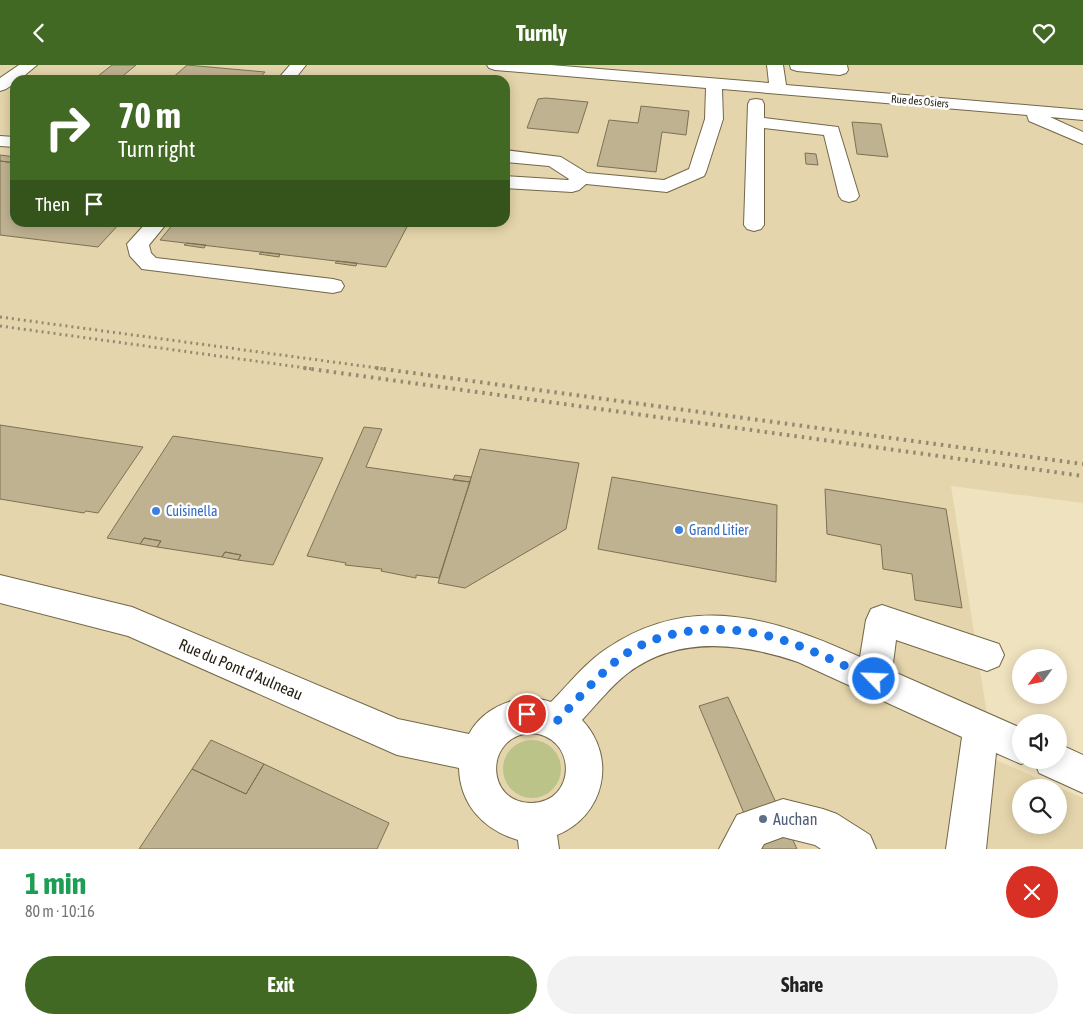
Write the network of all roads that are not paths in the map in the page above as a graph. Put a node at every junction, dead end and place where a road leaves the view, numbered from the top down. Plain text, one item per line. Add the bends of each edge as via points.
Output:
1 (29, 65) edge
2 (298, 65) edge
3 (495, 65) edge
4 (775, 65) edge
5 (839, 65) edge
6 (796, 66) edge
7 (551, 67) edge
8 (613, 70) edge
9 (15, 75) edge
10 (289, 75) edge
11 (714, 84) junction
12 (756, 87) junction
13 (778, 89) junction
14 (798, 91) junction
15 (1029, 110) junction
16 (1083, 115) edge
17 (756, 122) junction
18 (1083, 139) edge
19 (510, 157) edge
20 (582, 178) junction
21 (510, 182) edge
22 (849, 196) dead end
23 (754, 225) dead end
24 (154, 227) edge
25 (333, 286) dead end
26 (0, 589) edge
27 (987, 655) dead end
28 (874, 679) junction
29 (557, 721) junction
30 (981, 727) junction
31 (1012, 742) edge
32 (480, 755) junction
33 (1067, 767) edge
34 (1083, 774) edge
35 (537, 836) edge
36 (740, 849) edge
37 (856, 849) edge
38 (966, 849) edge

1 - 9 street
2 - 10 street
3 - 7 street, Rue des Osiers
4 - 13 street
5 - 6 street via 840,71
6 - 14 street
7 - 8 street, Rue des Osiers
8 - 11 street, Rue des Osiers
11 - 12 street, Rue des Osiers
11 - 20 street via 714,119 697,172 667,186
12 - 13 street, Rue des Osiers
12 - 17 street
13 - 14 street, Rue des Osiers
14 - 15 street, Rue des Osiers
15 - 16 street, Rue des Osiers
15 - 18 street via 1045,123
17 - 22 street via 832,131
17 - 23 street
19 - 20 street via 554,161
20 - 21 street via 572,186
24 - 25 street via 138,244 141,256 150,264
26 - 32 street, Rue du Pont d'Aulneau via 132,622 397,737
27 - 28 street via 882,620
28 - 29 street via 775,637 729,630 690,631 651,641 617,661
28 - 30 street
29 - 32 street via 527,714 511,718 487,739
29 - 35 street via 578,745 583,761 583,779 567,809 552,819
30 - 31 street
30 - 38 street
32 - 35 street via 480,781 491,804 503,816
33 - 34 street
36 - 37 street via 751,829 783,818 823,828

